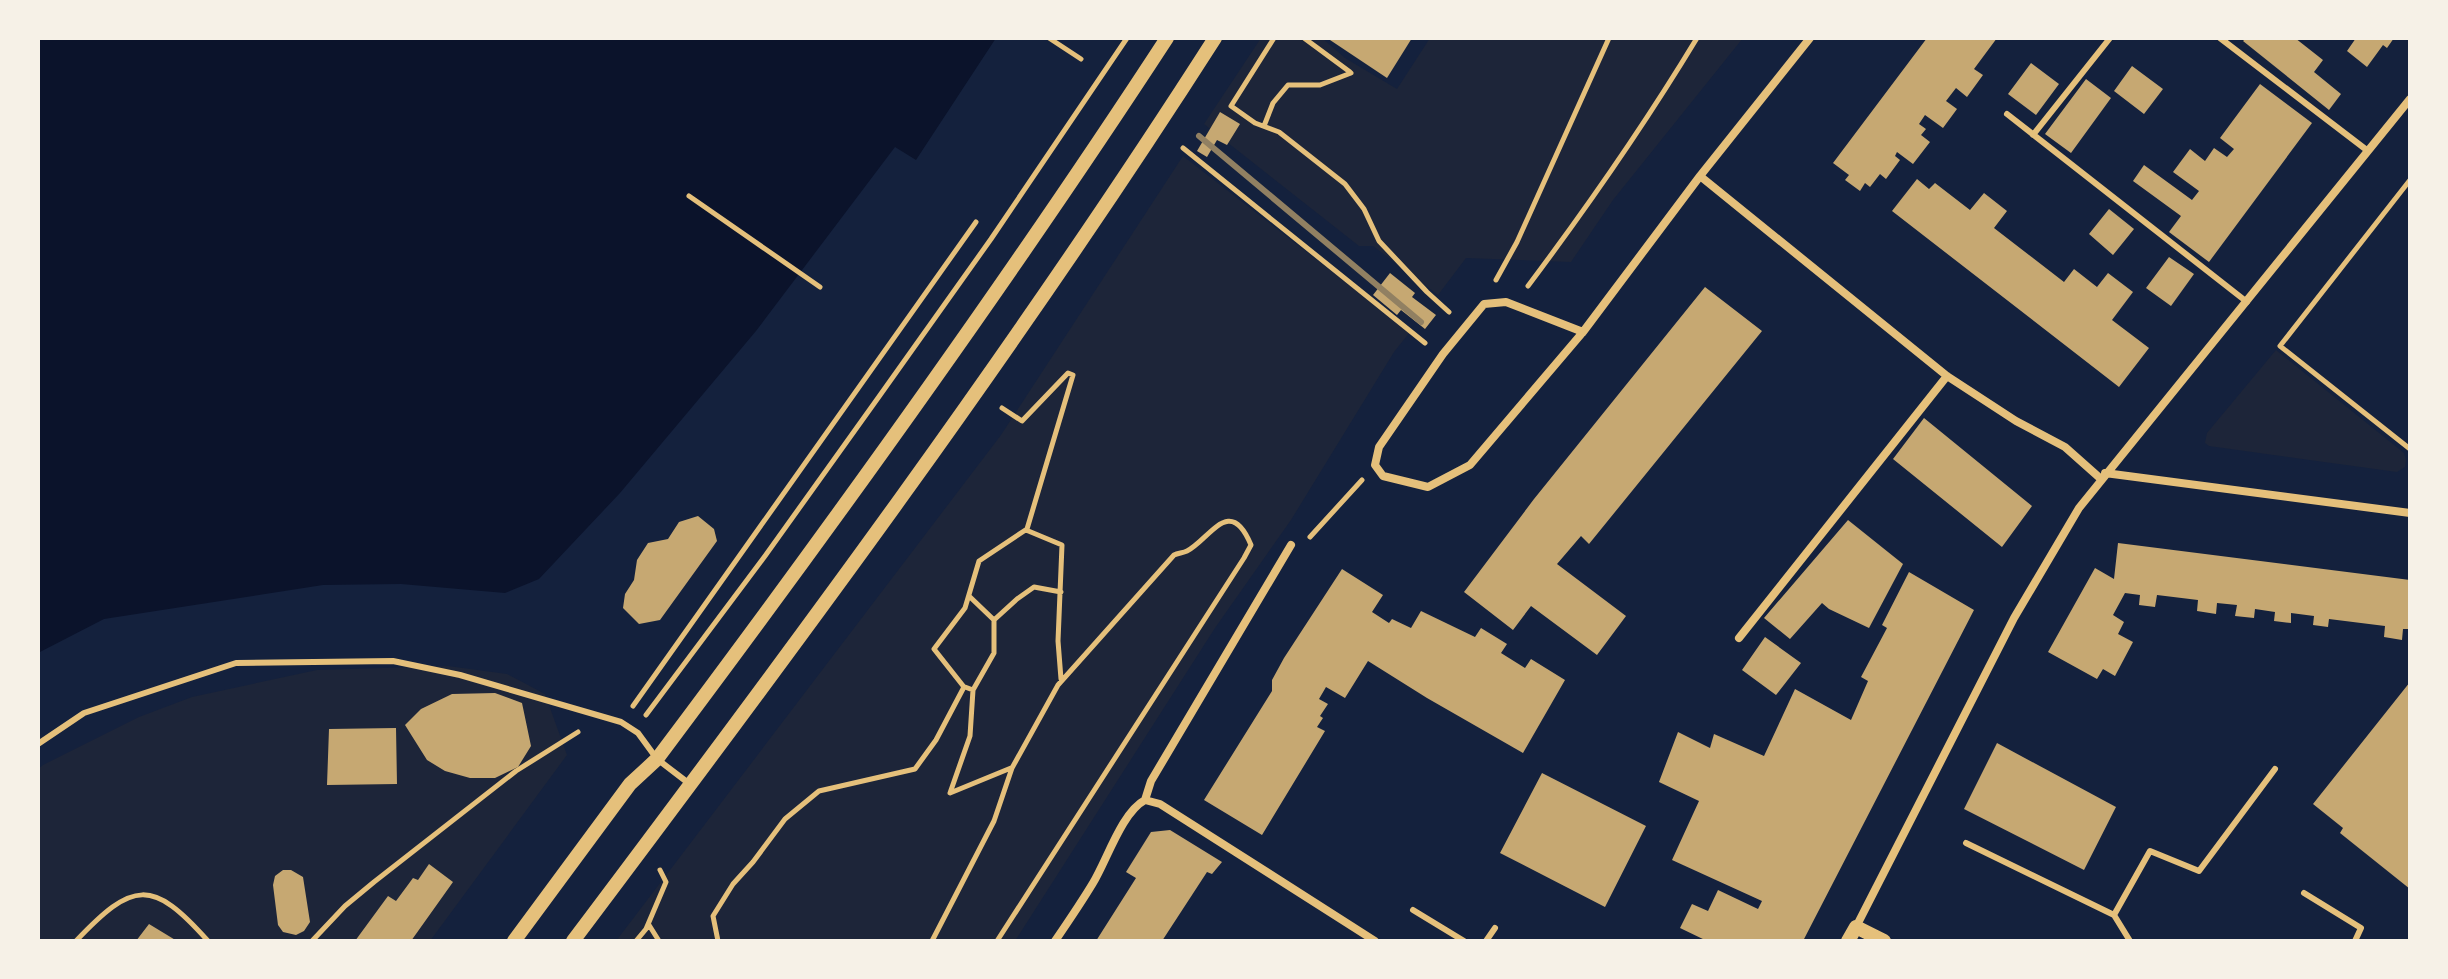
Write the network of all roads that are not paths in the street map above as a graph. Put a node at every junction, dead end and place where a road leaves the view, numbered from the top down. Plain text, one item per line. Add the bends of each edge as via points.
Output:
1 (1167, 38) edge
2 (1215, 38) edge
3 (1810, 38) edge
4 (2110, 38) edge
5 (2220, 38) edge
6 (2410, 99) edge
7 (2007, 114) dead end
8 (2033, 135) junction
9 (2368, 151) junction
10 (1700, 176) junction
11 (2247, 302) junction
12 (1583, 332) junction
13 (1947, 376) junction
14 (2103, 476) junction
15 (2410, 513) edge
16 (1291, 545) road end
17 (1739, 638) dead end
18 (38, 744) edge
19 (657, 759) junction
20 (2275, 769) dead end
21 (691, 785) junction
22 (1145, 800) junction
23 (1966, 843) dead end
24 (2304, 893) dead end
25 (1413, 910) dead end
26 (2114, 915) junction
27 (1856, 927) junction
28 (1495, 928) dead end
29 (514, 941) edge
30 (573, 941) edge
31 (1055, 941) edge
32 (1375, 941) edge
33 (1464, 941) edge
34 (1486, 941) edge
35 (1848, 941) edge
36 (1884, 941) edge
37 (2130, 941) edge
38 (2355, 941) edge

1 - 19 street via 1018,264
2 - 21 street via 1048,292
3 - 10 street
4 - 8 lane
5 - 9 lane
6 - 9 street
7 - 8 lane
8 - 11 lane
9 - 11 street
10 - 12 street
10 - 13 street
11 - 14 street
12 - 12 street via 1506,302 1484,304 1379,447 1375,465 1383,476 1428,487 1470,465
13 - 14 street
13 - 17 street
14 - 15 street
14 - 27 street via 2014,618
16 - 22 street via 1151,781
18 - 19 lane via 84,713 236,663 393,661 621,722 638,733
19 - 21 lane
19 - 29 street via 630,784
20 - 26 lane via 2199,871 2150,851
21 - 30 street
22 - 31 street via 1137,804
22 - 32 street via 1160,804
23 - 26 lane
24 - 38 lane via 2361,928
25 - 33 lane
26 - 37 lane
27 - 35 street
27 - 36 street
28 - 34 lane

